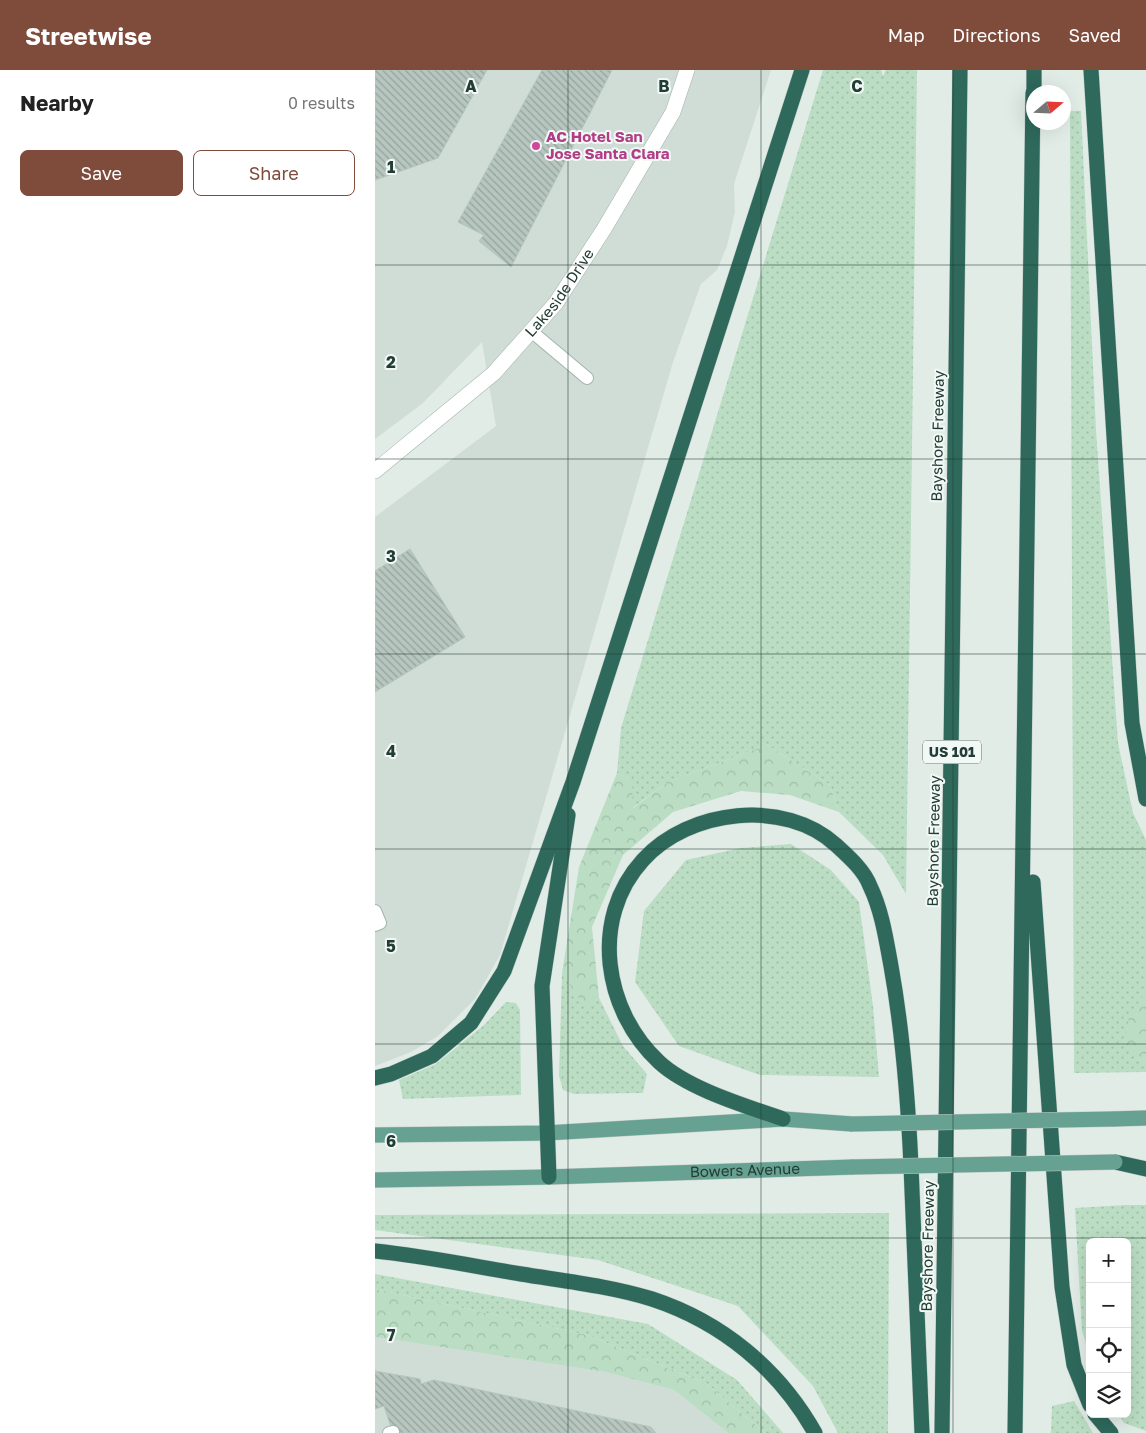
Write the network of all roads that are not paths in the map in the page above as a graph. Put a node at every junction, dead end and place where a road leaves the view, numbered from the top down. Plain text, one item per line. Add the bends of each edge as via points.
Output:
1 (687, 70) edge
2 (802, 70) edge
3 (960, 70) edge
4 (1034, 70) edge
5 (1091, 70) edge
6 (1033, 85) edge
7 (1033, 130) edge
8 (531, 331) junction
9 (587, 378) dead end
10 (375, 471) edge
11 (1026, 781) junction
12 (573, 782) junction
13 (1146, 799) edge
14 (375, 911) edge
15 (375, 925) edge
16 (375, 1078) edge
17 (1146, 1118) edge
18 (783, 1119) junction
19 (546, 1133) junction
20 (375, 1135) edge
21 (1115, 1162) junction
22 (1146, 1162) edge
23 (1146, 1169) edge
24 (549, 1177) junction
25 (375, 1180) edge
26 (375, 1251) edge
27 (1086, 1395) edge
28 (1098, 1418) edge
29 (815, 1433) edge
30 (922, 1433) edge
31 (942, 1433) edge
32 (1015, 1433) edge
33 (1111, 1433) edge

1 - 8 street, Lakeside Drive via 673,112 609,220 556,303
2 - 12 highway
3 - 31 highway, Bayshore Freeway / US 101
4 - 6 highway
5 - 13 highway via 1132,723
7 - 11 highway
8 - 9 lane
8 - 10 street, Lakeside Drive via 494,374
11 - 27 highway via 1061,1287 1074,1365
11 - 32 highway
12 - 16 highway via 504,971 471,1023 431,1056
12 - 19 highway via 542,986
14 - 15 lane via 380,923
17 - 18 main road, bridge via 852,1124
18 - 19 main road
18 - 30 highway via 730,1101 661,1064 623,1016 615,990 609,962 609,934 621,893 643,858 687,829 710,821 757,815 782,816 828,837 870,883 883,924 907,1081
19 - 20 main road
19 - 24 highway
21 - 22 main road, Bowers Avenue
21 - 23 highway
21 - 24 main road, Bowers Avenue, bridge
24 - 25 main road, Bowers Avenue
26 - 29 highway via 591,1286 650,1299 687,1313 721,1331 753,1355 803,1411
28 - 33 highway

